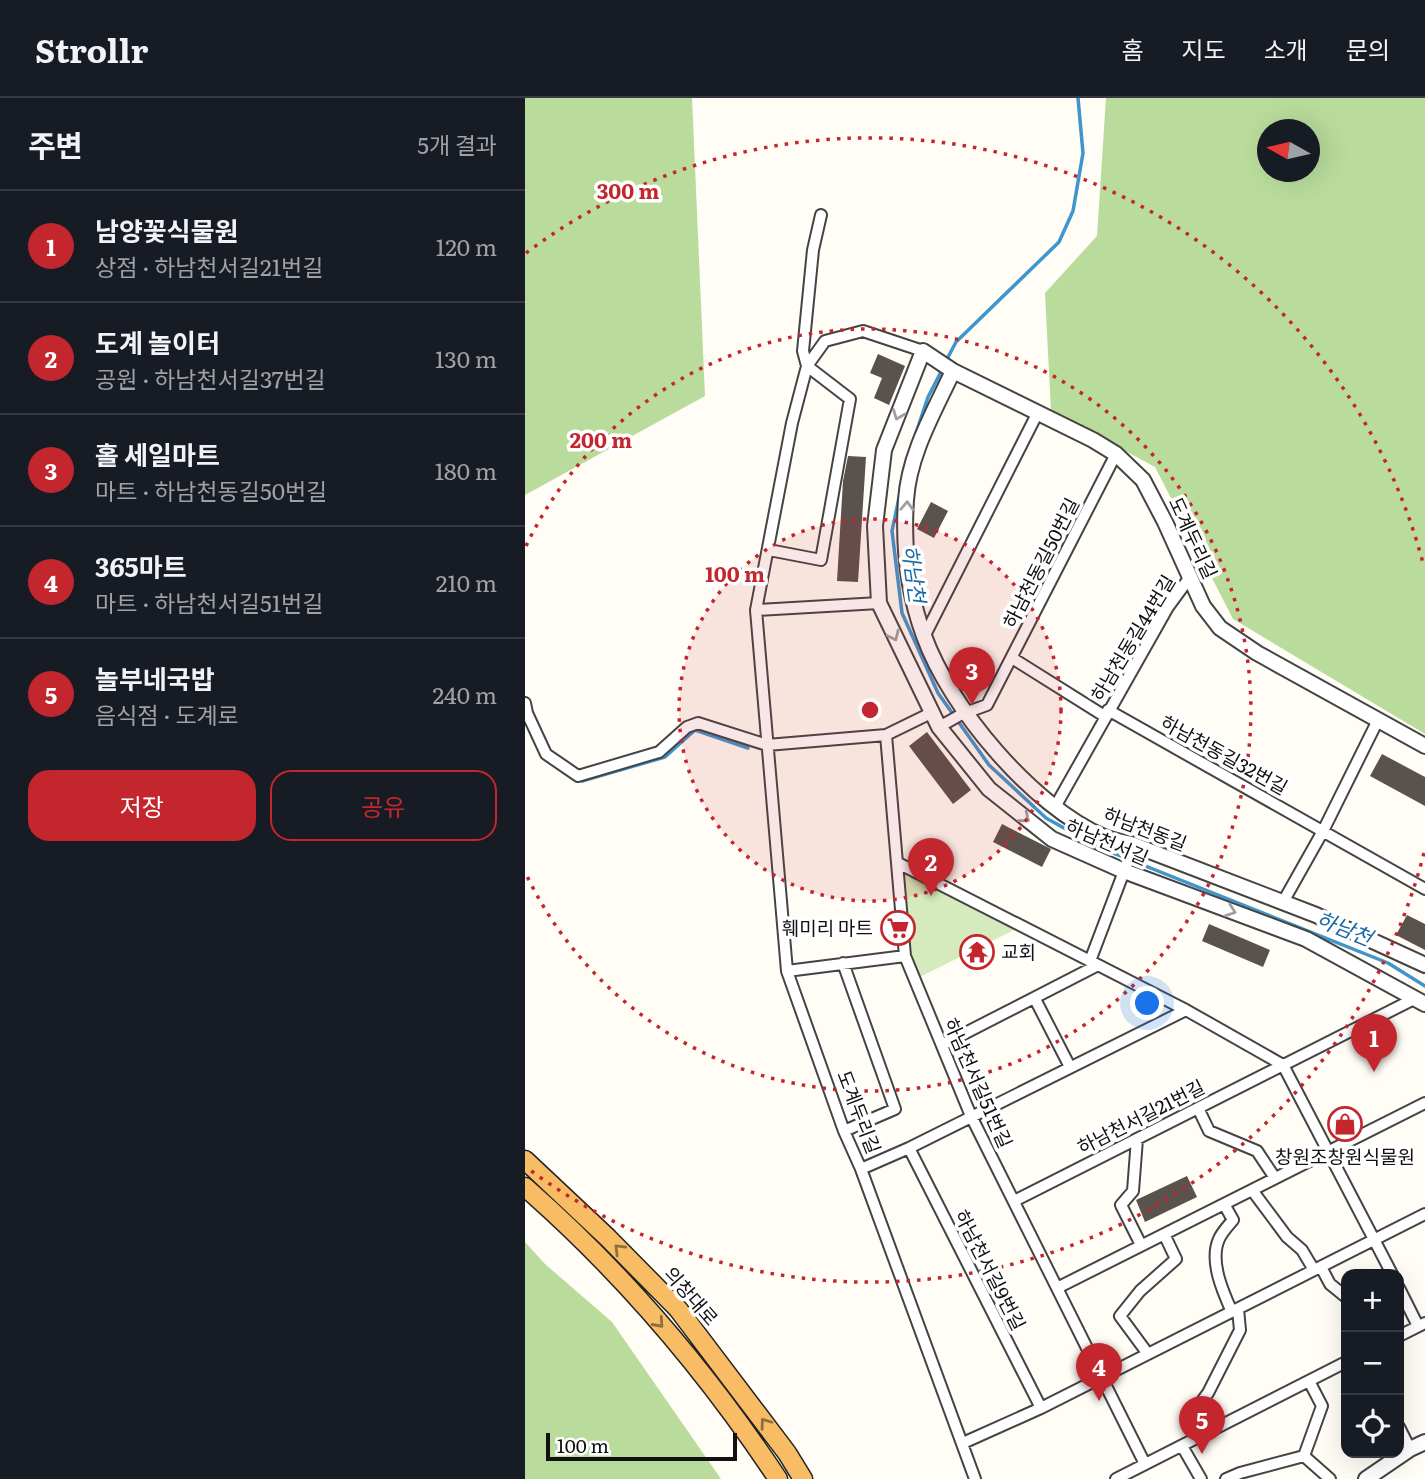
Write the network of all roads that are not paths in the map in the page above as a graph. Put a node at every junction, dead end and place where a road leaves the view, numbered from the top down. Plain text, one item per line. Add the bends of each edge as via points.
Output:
1 (821, 215) dead end
2 (928, 354) junction
3 (807, 366) junction
4 (951, 370) junction
5 (1037, 414) junction
6 (1117, 454) junction
7 (769, 550) junction
8 (1190, 577) junction
9 (879, 603) junction
10 (756, 610) junction
11 (924, 637) junction
12 (1012, 658) junction
13 (525, 703) edge
14 (931, 713) junction
15 (965, 713) junction
16 (1107, 713) junction
17 (1378, 720) junction
18 (943, 725) junction
19 (886, 736) junction
20 (767, 745) junction
21 (1425, 746) edge
22 (1055, 807) junction
23 (1323, 831) junction
24 (1133, 847) junction
25 (898, 863) junction
26 (1125, 869) junction
27 (1425, 889) edge
28 (1283, 902) junction
29 (905, 956) junction
30 (843, 963) junction
31 (1094, 963) junction
32 (1425, 965) edge
33 (787, 971) junction
34 (1035, 999) junction
35 (1421, 1001) edge
36 (1186, 1010) junction
37 (942, 1045) junction
38 (1283, 1065) junction
39 (1070, 1068) junction
40 (1425, 1103) edge
41 (1198, 1108) junction
42 (971, 1116) junction
43 (844, 1131) junction
44 (1137, 1139) junction
45 (909, 1148) junction
46 (1328, 1152) junction
47 (525, 1160) edge
48 (861, 1169) junction
49 (1275, 1178) junction
50 (525, 1187) edge
51 (1252, 1190) junction
52 (1014, 1201) junction
53 (1224, 1204) junction
54 (1425, 1214) edge
55 (1164, 1234) junction
56 (1374, 1240) junction
57 (1141, 1245) junction
58 (1317, 1268) junction
59 (1388, 1269) edge
60 (1057, 1288) junction
61 (1341, 1293) edge
62 (1404, 1296) edge
63 (1235, 1310) junction
64 (1422, 1324) edge
65 (1404, 1333) edge
66 (1149, 1354) junction
67 (1341, 1365) edge
68 (1102, 1377) junction
69 (1309, 1381) junction
70 (1041, 1408) junction
71 (1199, 1437) junction
72 (1404, 1437) edge
73 (1425, 1442) edge
74 (963, 1443) junction
75 (1182, 1446) junction
76 (1410, 1449) junction
77 (1304, 1456) junction
78 (1145, 1464) junction
79 (778, 1479) edge
80 (803, 1479) edge
81 (975, 1479) edge
82 (1116, 1479) edge
83 (1201, 1479) edge
84 (1226, 1479) edge
85 (1330, 1479) edge
86 (1366, 1479) edge

1 - 3 street, 도계두리길 via 803,351
2 - 3 street, 도계두리길 via 863,331 825,341
2 - 4 street, 도계두리길
2 -> 9 street, 하남천서길 via 884,450 875,526
3 - 7 street, 도계두리길
3 - 7 street via 851,399 821,560
4 - 5 street, 도계두리길
11 -> 4 street, 하남천동길 via 908,571 906,498 918,447
5 - 6 street, 도계두리길
5 - 11 street
6 - 8 street, 도계두리길 via 1143,480
6 - 12 street, 하남천동길50번길
7 - 10 street, 도계두리길
8 - 16 street, 하남천동길44번길
8 - 17 street, 도계두리길 via 1220,628
9 - 10 street
9 -> 14 street, 하남천서길
10 - 20 street, 도계두리길
11 - 15 street, 하남천동길
12 - 15 street, 하남천동길50번길 via 987,705
12 - 16 street, 하남천동길44번길
13 - 20 street via 546,754 578,776 659,752 698,723
14 - 18 street, 하남천서길
14 - 19 street
15 - 18 street, 하남천동길50번길
15 - 22 street, 하남천동길 via 1009,767
16 - 22 street, 하남천동길44번길
16 - 23 street, 하남천동길32번길
17 - 21 street, 도계두리길
17 - 23 street
18 -> 26 street, 하남천서길 via 989,789 1052,839
19 - 20 street
19 - 25 street, 하남천서길51번길
20 - 33 street, 도계두리길
22 - 24 street, 하남천동길 via 1104,837
23 - 27 street, 하남천동길32번길
23 - 28 street
24 - 26 street
24 - 28 street, 하남천동길
25 - 29 street, 하남천서길51번길
25 - 31 street
26 - 31 street
26 -> 35 street, 하남천서길 via 1306,939
28 - 32 street, 하남천동길
29 - 30 street
29 - 37 street, 하남천서길51번길
30 - 33 street
30 - 43 street via 895,1109
31 - 34 street
31 - 36 street
33 - 43 street, 도계두리길
34 - 37 street
34 - 39 street
35 - 38 street, 하남천서길21번길
36 - 38 street
36 - 39 street
37 - 42 street, 하남천서길51번길
38 - 41 street, 하남천서길21번길
38 - 46 street
39 - 42 street
40 - 46 street
41 - 44 street, 하남천서길21번길
41 - 49 street via 1209,1131 1257,1151
42 - 45 street
42 - 52 street, 하남천서길51번길
43 - 48 street, 도계두리길
44 - 52 street, 하남천서길21번길
44 - 57 street via 1133,1191 1121,1205
45 - 48 street
45 - 70 street, 하남천서길9번길
46 - 49 street
46 - 56 street
80 -> 47 highway, 의창대로 via 678,1309
48 - 74 street, 도계두리길
49 - 51 street
50 -> 79 highway via 675,1341
51 - 53 street
51 - 58 street
52 - 60 street, 하남천서길51번길
53 - 55 street
53 - 63 street via 1233,1220 1219,1239 1217,1272
54 - 56 street
55 - 57 street
55 - 66 street via 1176,1259 1120,1316
56 - 58 street
56 - 59 street
57 - 60 street
58 - 61 street
58 - 63 street
60 - 68 street, 하남천서길51번길
62 - 64 street
63 - 66 street
63 - 71 street via 1240,1330 1208,1393 1189,1419
64 - 65 street
66 - 68 street
67 - 69 street
68 - 70 street
68 - 78 street, 하남천서길51번길
69 - 71 street
69 - 77 street via 1322,1406
70 - 74 street
71 - 75 street
72 - 76 street
73 - 76 street
74 - 81 street, 도계두리길
75 - 78 street
75 - 83 street
76 - 86 street
77 - 84 street
77 - 85 street
78 - 82 street

